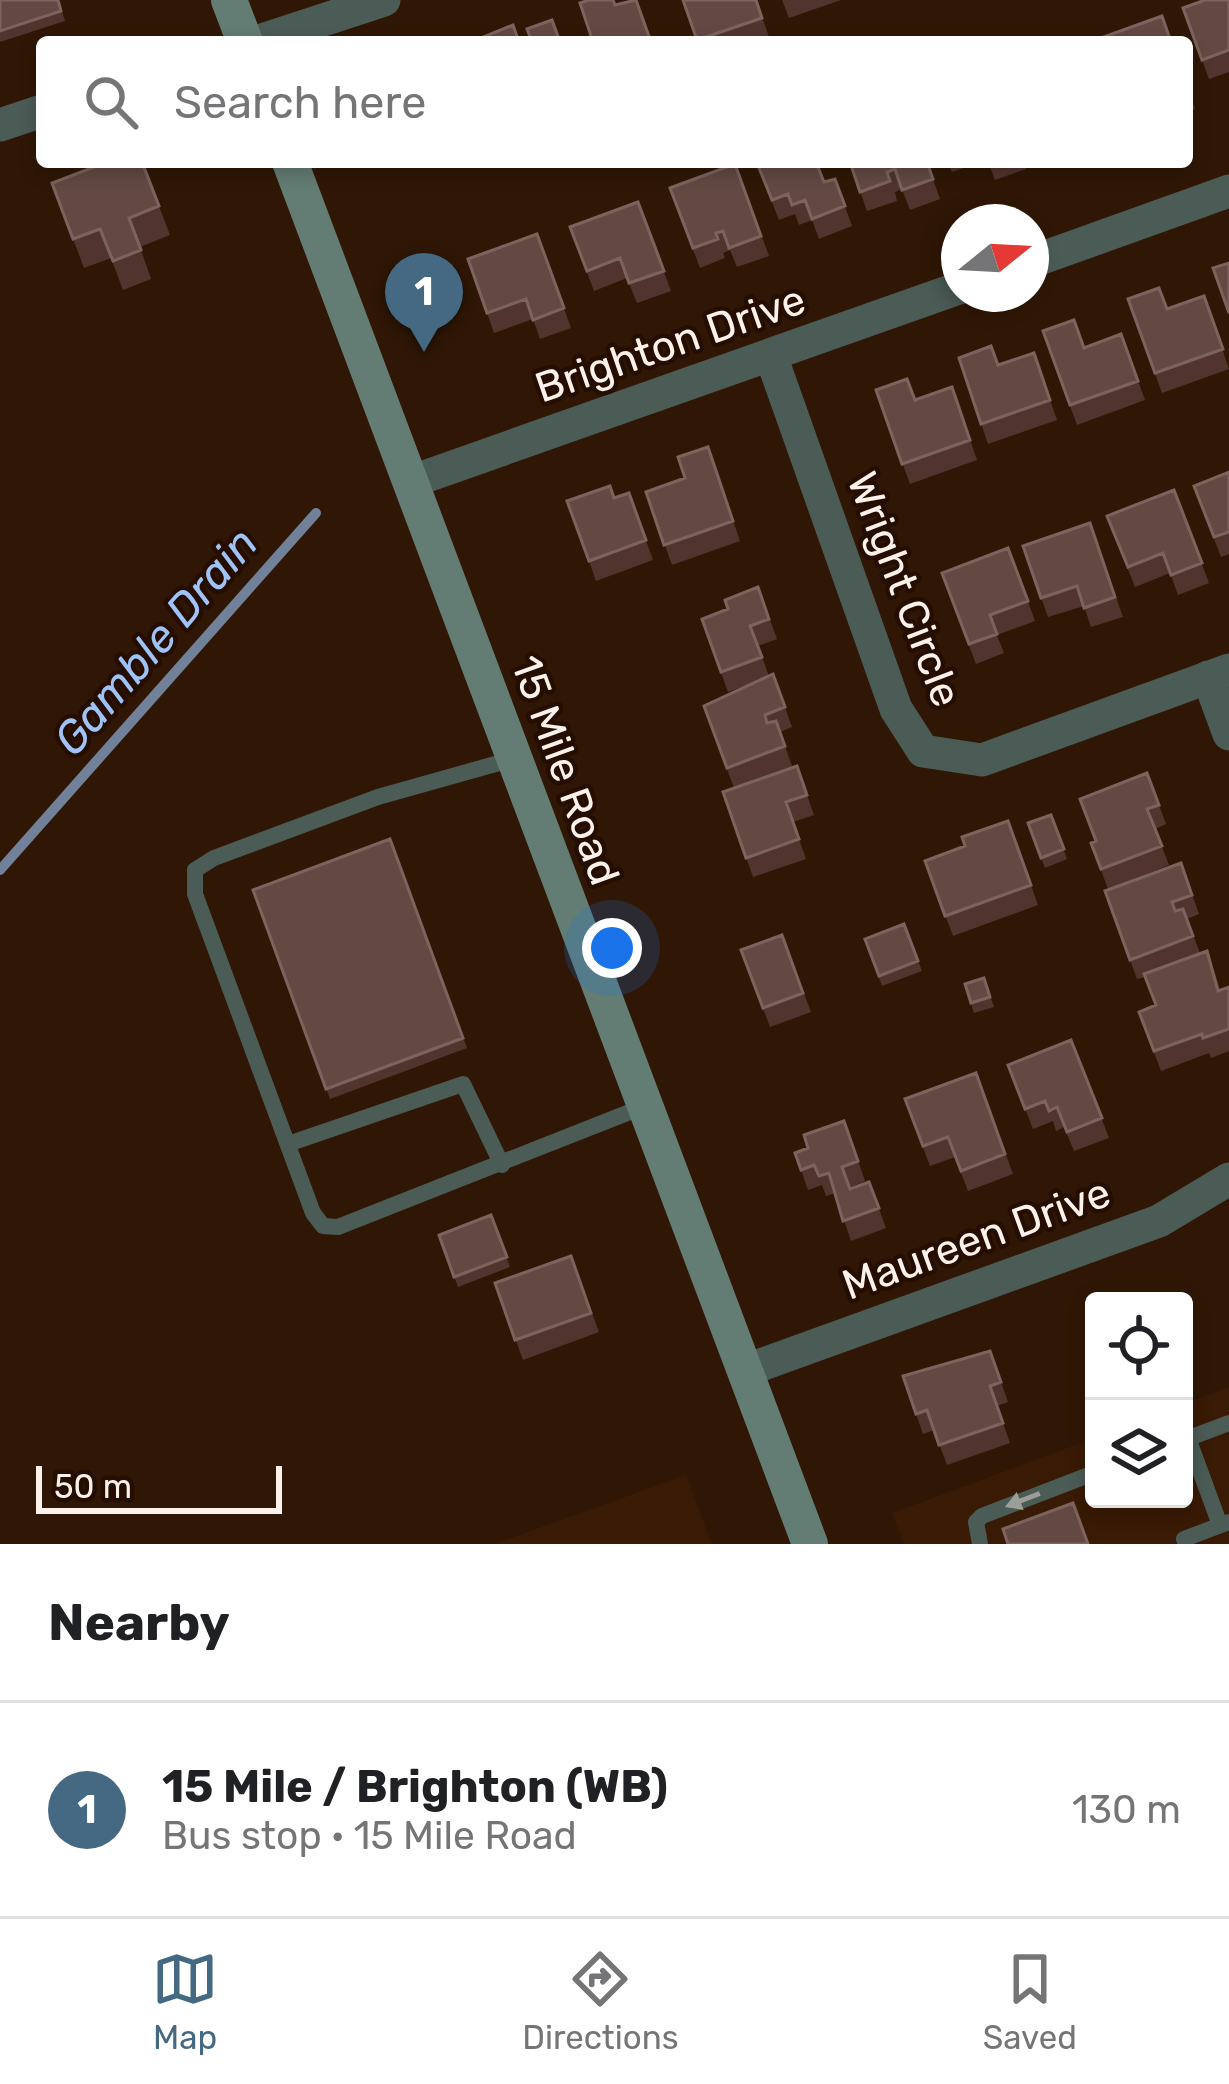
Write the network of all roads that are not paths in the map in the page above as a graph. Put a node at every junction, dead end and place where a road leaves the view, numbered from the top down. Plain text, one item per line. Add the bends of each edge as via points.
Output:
1 (229, 0) edge
2 (384, 0) edge
3 (243, 36) edge
4 (274, 36) edge
5 (36, 113) edge
6 (0, 125) edge
7 (292, 168) edge
8 (1229, 191) edge
9 (1049, 256) edge
10 (941, 295) edge
11 (771, 356) junction
12 (410, 482) junction
13 (1219, 674) edge
14 (1229, 734) edge
15 (513, 759) junction
16 (645, 1106) junction
17 (288, 1144) junction
18 (502, 1165) junction
19 (1229, 1179) edge
20 (747, 1370) junction
21 (1229, 1423) edge
22 (1193, 1436) edge
23 (1193, 1454) edge
24 (1085, 1476) edge
25 (1225, 1524) edge
26 (810, 1544) edge
27 (980, 1544) edge
28 (1186, 1544) edge

1 - 3 main road
2 - 4 street
5 - 6 street
7 - 12 main road, 15 Mile Road
8 - 9 street
10 - 11 street, Brighton Drive
11 - 12 street, Brighton Drive
11 - 13 street, Wright Circle via 896,709 923,751 982,760
12 - 15 main road, 15 Mile Road
13 - 14 street
15 - 16 main road, 15 Mile Road
15 - 17 lane via 377,797 195,870 195,894
16 - 18 lane
16 - 20 main road, 15 Mile Road
17 - 18 lane via 463,1084
17 - 18 lane via 316,1220 330,1227
19 - 20 street, Maureen Drive via 1159,1221
20 - 26 main road, 15 Mile Road
21 - 22 lane
23 - 25 lane
24 -> 27 lane via 982,1516
25 - 28 lane

